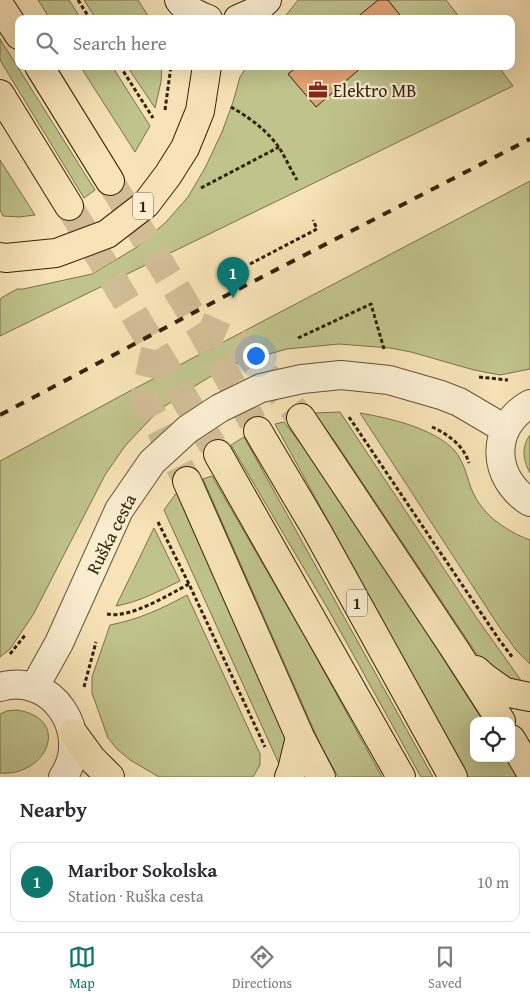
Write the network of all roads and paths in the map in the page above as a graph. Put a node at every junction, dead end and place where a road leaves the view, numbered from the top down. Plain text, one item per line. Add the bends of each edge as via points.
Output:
1 (78, 0) edge
2 (179, 0) edge
3 (267, 0) edge
4 (0, 6) edge
5 (87, 15) edge
6 (196, 15) edge
7 (247, 15) edge
8 (15, 29) edge
9 (41, 70) edge
10 (123, 70) edge
11 (206, 70) edge
12 (0, 94) edge
13 (224, 103) dead end
14 (153, 118) dead end
15 (279, 147) junction
16 (297, 180) dead end
17 (110, 181) tunnel mouth
18 (201, 188) dead end
19 (69, 206) tunnel mouth
20 (313, 220) dead end
21 (0, 257) edge
22 (250, 264) dead end
23 (298, 338) dead end
24 (386, 355) dead end
25 (530, 404) edge
26 (350, 417) dead end
27 (301, 418) tunnel mouth
28 (258, 430) tunnel mouth
29 (505, 430) junction
30 (218, 454) tunnel mouth
31 (187, 482) tunnel mouth
32 (530, 502) edge
33 (158, 522) dead end
34 (189, 584) junction
35 (103, 621) dead end
36 (98, 637) dead end
37 (454, 648) junction
38 (517, 662) dead end
39 (0, 687) edge
40 (34, 688) junction
41 (83, 692) dead end
42 (530, 697) edge
43 (498, 717) edge
44 (73, 733) junction
45 (300, 737) junction
46 (515, 746) edge
47 (267, 751) dead end
48 (530, 771) edge
49 (63, 777) edge
50 (110, 777) edge
51 (289, 777) edge
52 (321, 777) edge
53 (401, 777) edge
54 (452, 777) edge

1 - 5 path
2 - 6 street
3 - 7 street
4 - 8 main road
9 - 17 main road, 1
10 - 14 path
11 - 21 main road, 1 via 200,111 185,148 146,204 107,234 56,254
12 - 19 main road
13 - 15 path via 244,114
15 - 16 path
15 - 18 path
20 - 22 path via 317,229
23 - 24 path via 371,304
25 - 29 street via 511,419
26 - 38 path
27 - 37 main road
28 - 54 main road, 1
29 - 32 street via 500,446 502,470 518,495
29 - 40 street, Ruška cesta via 441,395 389,380 341,375 261,388 220,408 188,429 152,462 119,510 59,643
30 - 53 main road
31 - 45 main road
33 - 34 path
34 - 35 path via 146,606 114,615 106,614
34 - 47 path
36 - 41 path
37 - 42 main road via 505,692
37 - 43 main road
39 - 40 street via 20,685
40 - 44 street via 59,705
44 - 49 street via 72,758
44 - 50 main road
45 - 51 main road
45 - 52 main road
46 - 48 main road

